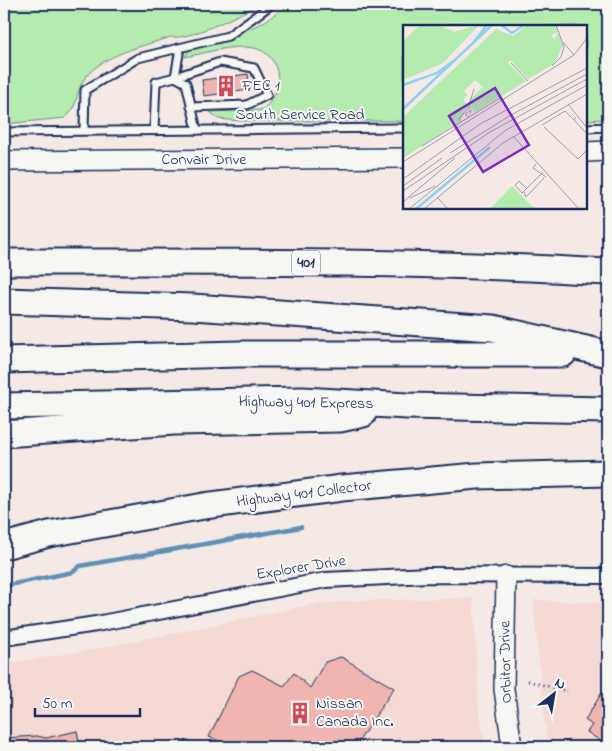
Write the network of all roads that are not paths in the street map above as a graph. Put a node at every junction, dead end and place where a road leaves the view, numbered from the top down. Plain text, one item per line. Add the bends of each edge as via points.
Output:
1 (272, 4) edge
2 (180, 48) junction
3 (175, 77) junction
4 (191, 107) junction
5 (608, 127) edge
6 (403, 128) edge
7 (587, 128) edge
8 (84, 130) junction
9 (154, 130) junction
10 (196, 130) junction
11 (4, 132) edge
12 (608, 151) edge
13 (587, 152) edge
14 (403, 158) edge
15 (4, 161) edge
16 (4, 262) edge
17 (608, 272) edge
18 (4, 301) edge
19 (608, 354) edge
20 (4, 360) edge
21 (4, 406) edge
22 (407, 406) junction
23 (608, 410) edge
24 (4, 434) edge
25 (608, 473) edge
26 (50, 534) junction
27 (4, 538) edge
28 (4, 546) edge
29 (506, 576) junction
30 (608, 576) edge
31 (4, 638) edge
32 (512, 747) edge

1 - 2 lane via 228,36
2 - 3 lane
2 - 8 lane via 138,58 85,90
3 - 4 lane via 186,83
3 - 4 lane, South Service Road via 220,62 254,68 267,95 247,105
3 - 9 lane, South Service Road via 156,82
4 - 10 lane
5 - 7 lane
6 - 10 lane, South Service Road
8 - 9 lane, South Service Road
8 - 11 lane, South Service Road
9 - 10 lane, South Service Road
12 - 13 street
14 - 15 street, Convair Drive
16 - 17 highway, 401 via 262,262 524,267
18 - 19 highway via 193,307 492,328
19 - 20 highway via 239,354
21 - 22 highway, Highway 401 Express via 294,400
22 - 23 highway, Highway 401 Express
22 - 24 highway via 340,419 174,422
25 - 26 highway, Highway 401 Collector via 477,476 342,488 204,506
26 - 27 highway
26 - 28 highway, Highway 401 Collector
29 - 30 street, Explorer Drive
29 - 31 street, Explorer Drive via 428,574 326,580 96,624
29 - 32 street, Orbitor Drive via 504,689

